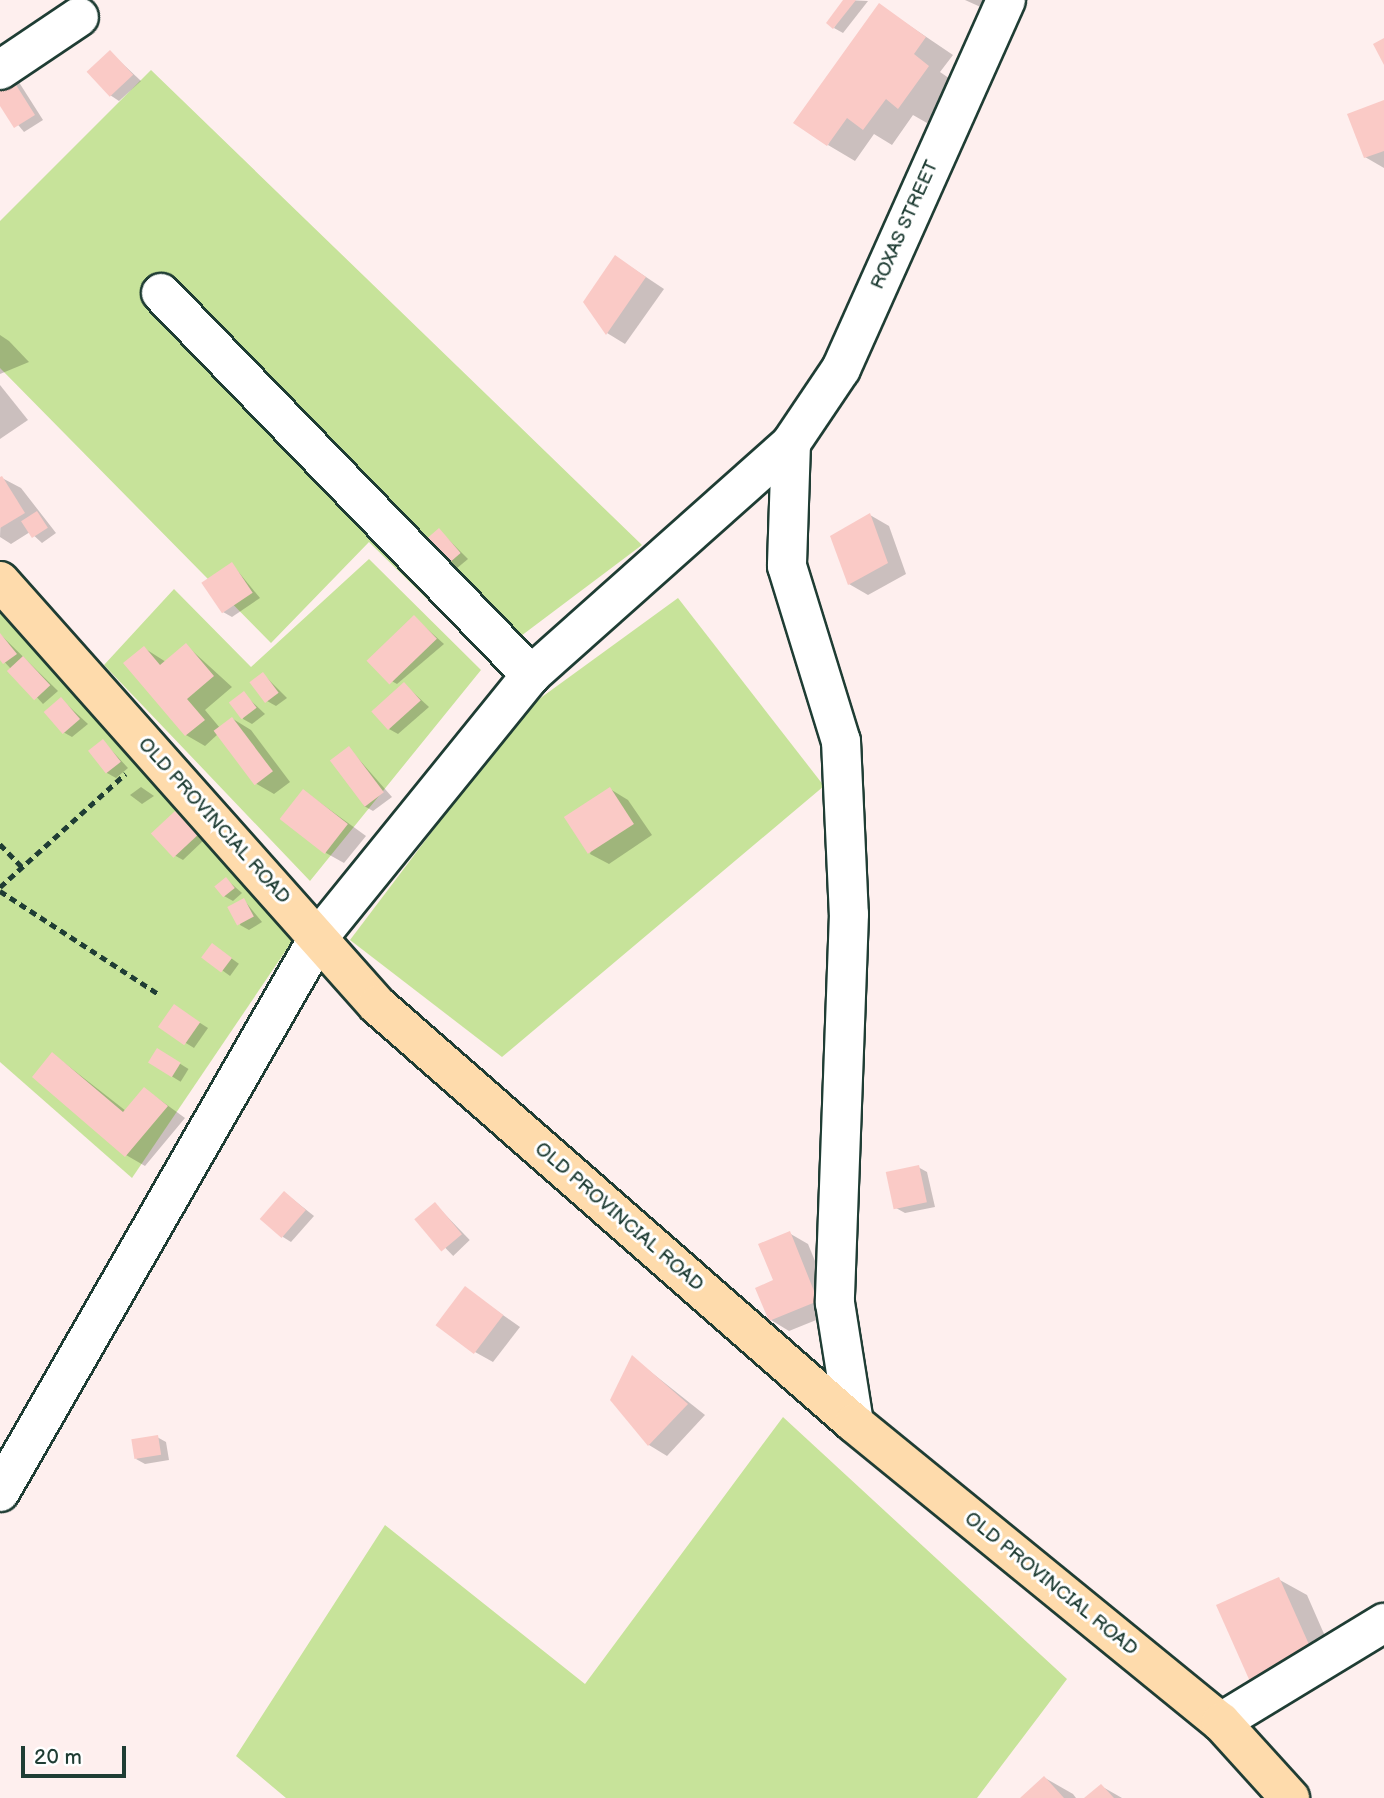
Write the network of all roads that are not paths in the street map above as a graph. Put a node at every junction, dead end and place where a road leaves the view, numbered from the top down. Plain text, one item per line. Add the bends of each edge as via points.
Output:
1 (1006, 0) edge
2 (79, 16) dead end
3 (0, 70) edge
4 (161, 293) dead end
5 (799, 430) junction
6 (0, 581) edge
7 (531, 675) junction
8 (318, 938) junction
9 (854, 1423) junction
10 (0, 1492) edge
11 (1384, 1623) edge
12 (1221, 1723) junction
13 (1290, 1798) edge

1 - 5 street, ROXAS STREET via 841,369
2 - 3 street
4 - 7 street
5 - 7 street, ROXAS STREET
5 - 9 street via 787,565 841,741 849,914 835,1303
6 - 8 main road, OLD PROVINCIAL ROAD
7 - 8 street, ROXAS STREET
8 - 9 main road, OLD PROVINCIAL ROAD via 377,1005
8 - 10 street, ROXAS STREET
9 - 12 main road, OLD PROVINCIAL ROAD
11 - 12 street
12 - 13 main road, OLD PROVINCIAL ROAD

